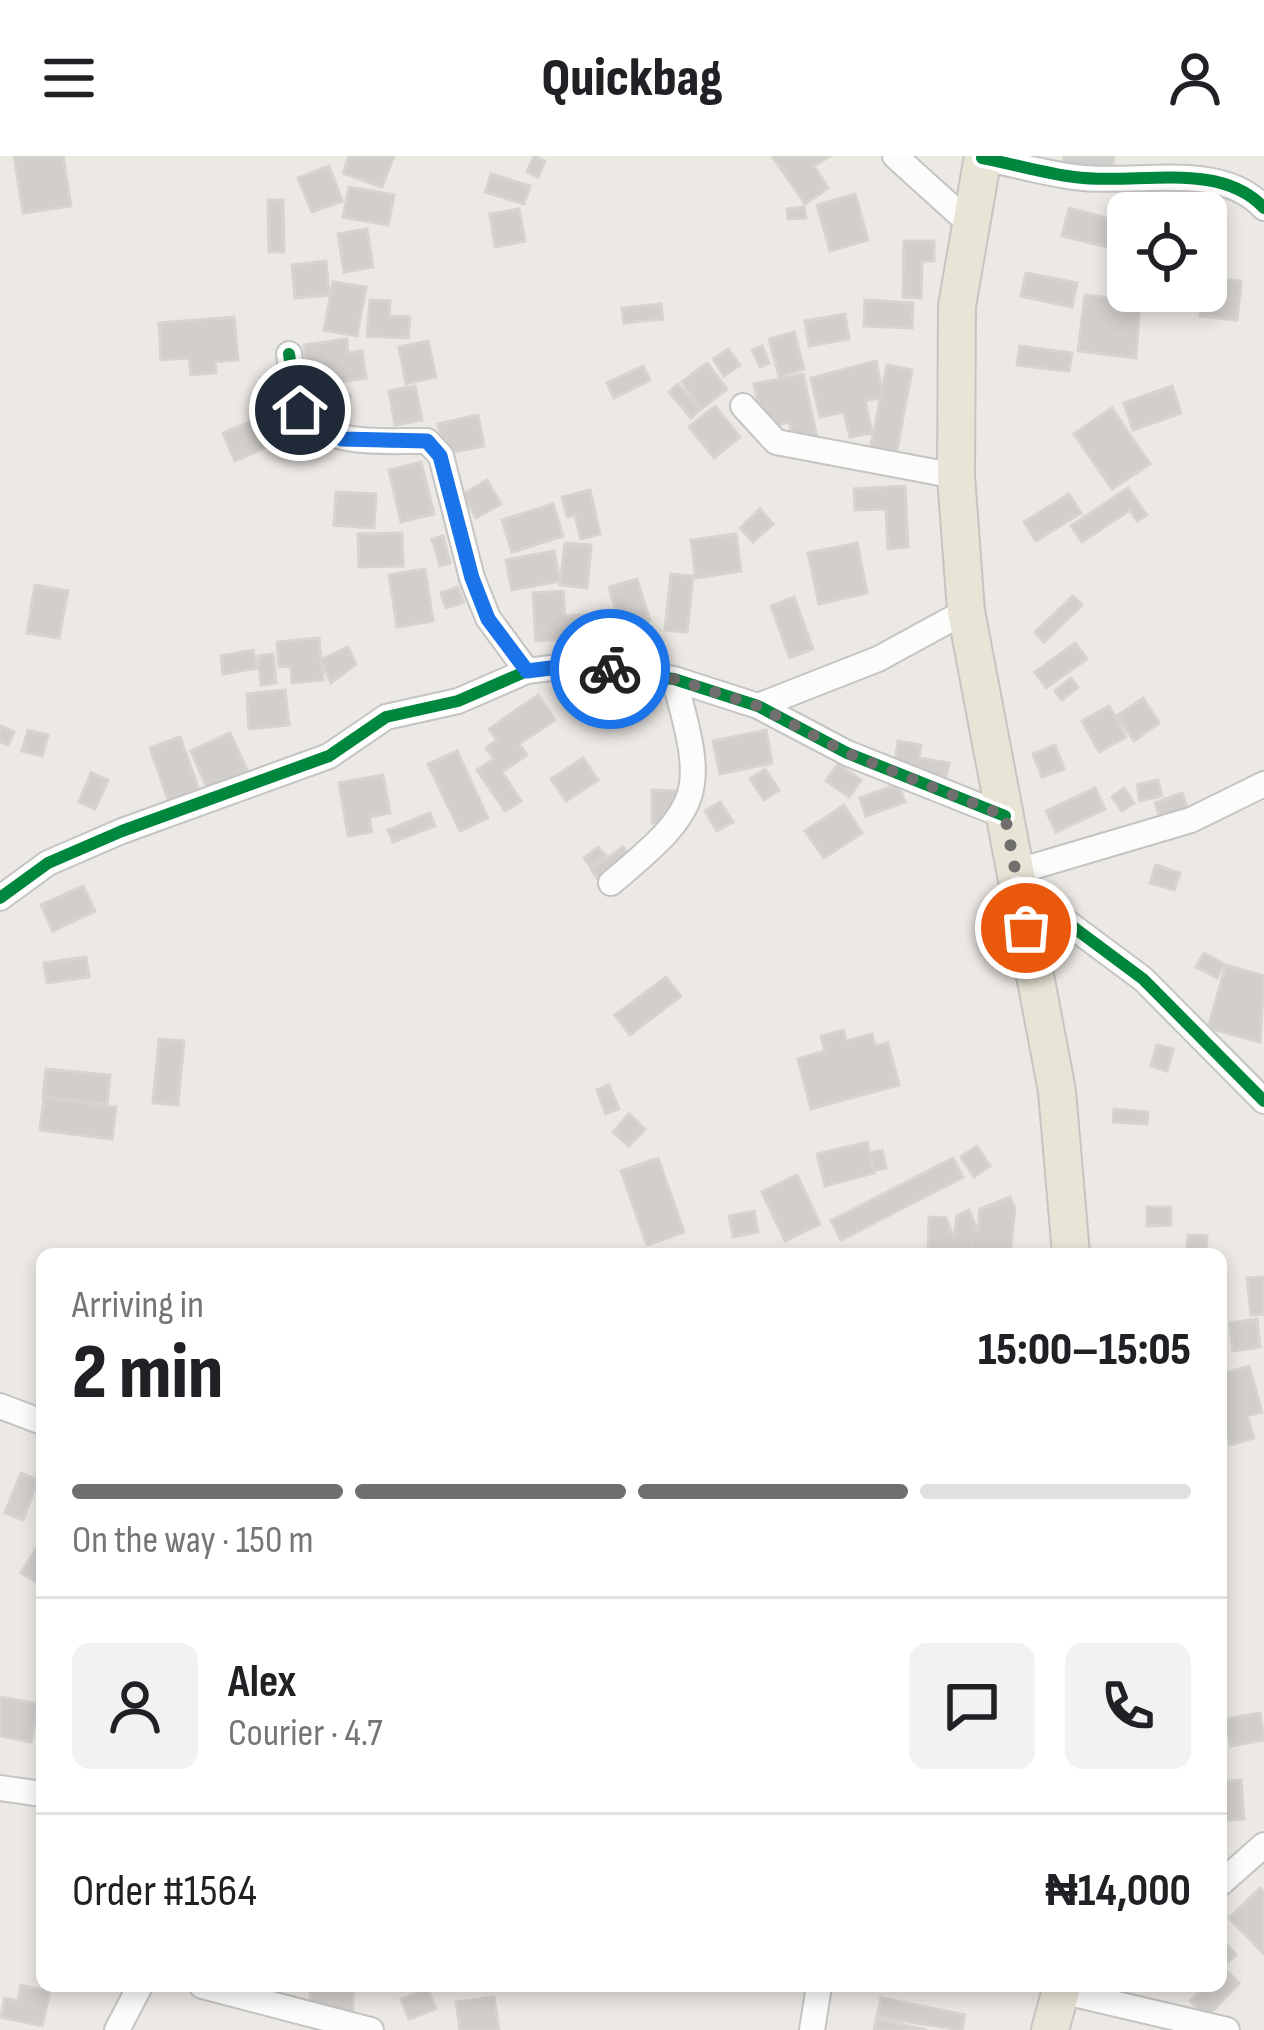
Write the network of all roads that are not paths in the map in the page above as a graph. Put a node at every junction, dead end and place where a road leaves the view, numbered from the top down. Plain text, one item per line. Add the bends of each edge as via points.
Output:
1 (896, 156) edge
2 (983, 157) edge
3 (1264, 208) edge
4 (968, 221) junction
5 (289, 355) dead end
6 (743, 406) dead end
7 (956, 476) junction
8 (966, 610) junction
9 (527, 671) junction
10 (674, 679) junction
11 (758, 706) junction
12 (1264, 784) edge
13 (1005, 816) junction
14 (1017, 879) junction
15 (611, 883) dead end
16 (0, 898) edge
17 (1264, 1100) edge
18 (1070, 1248) edge
19 (0, 1406) edge
20 (36, 1420) edge
21 (0, 1788) edge
22 (36, 1794) edge
23 (1264, 1845) edge
24 (1227, 1878) edge
25 (137, 1992) edge
26 (225, 1992) edge
27 (818, 1992) edge
28 (1069, 1992) edge
29 (1082, 1992) edge
30 (117, 2030) edge
31 (371, 2030) edge
32 (812, 2030) edge
33 (1050, 2030) edge
34 (1227, 2030) edge

1 - 4 street
2 - 3 street via 1078,178 1211,180
2 - 4 main road
4 - 7 main road via 957,306
5 - 9 street via 300,410 317,424 342,439 427,441 440,456 488,619
6 - 7 street via 776,442
7 - 8 main road
8 - 11 street via 878,659
8 - 13 main road
9 - 10 street via 567,666
9 - 16 street via 458,701 386,717 329,757 122,831 48,863
10 - 11 street
10 - 15 street via 696,766 688,807 675,830
11 - 13 street via 847,753
12 - 14 street via 1191,820
13 - 14 main road
14 - 17 street via 1143,979
14 - 18 main road via 1057,1091
19 - 20 street
21 - 22 street
23 - 24 street
25 - 30 street
26 - 31 street
27 - 32 street
28 - 33 main road
29 - 34 street

